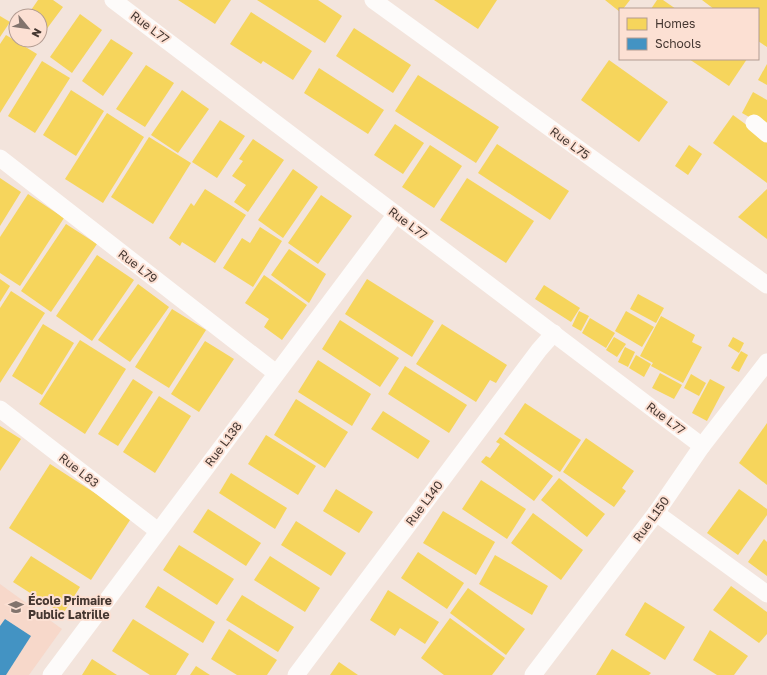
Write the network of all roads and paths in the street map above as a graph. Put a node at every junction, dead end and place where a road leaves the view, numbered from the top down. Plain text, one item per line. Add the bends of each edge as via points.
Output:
1 (113, 0) edge
2 (373, 0) edge
3 (754, 123) dead end
4 (767, 134) edge
5 (0, 158) edge
6 (396, 214) junction
7 (767, 285) edge
8 (554, 333) junction
9 (767, 362) edge
10 (276, 373) junction
11 (0, 408) edge
12 (702, 446) junction
13 (656, 513) junction
14 (158, 531) junction
15 (767, 594) edge
16 (51, 675) edge
17 (296, 675) edge
18 (533, 675) edge

1 - 6 street, Rue L77
2 - 7 street, Rue L75
3 - 4 street
5 - 10 street, Rue L79
6 - 8 street, Rue L77
6 - 10 street, Rue L138
8 - 12 street, Rue L77
8 - 17 street, Rue L140
9 - 12 street, Rue L150
10 - 14 street, Rue L138
11 - 14 street, Rue L83
12 - 13 street, Rue L150
13 - 15 street
13 - 18 street, Rue L150
14 - 16 street, Rue L138

